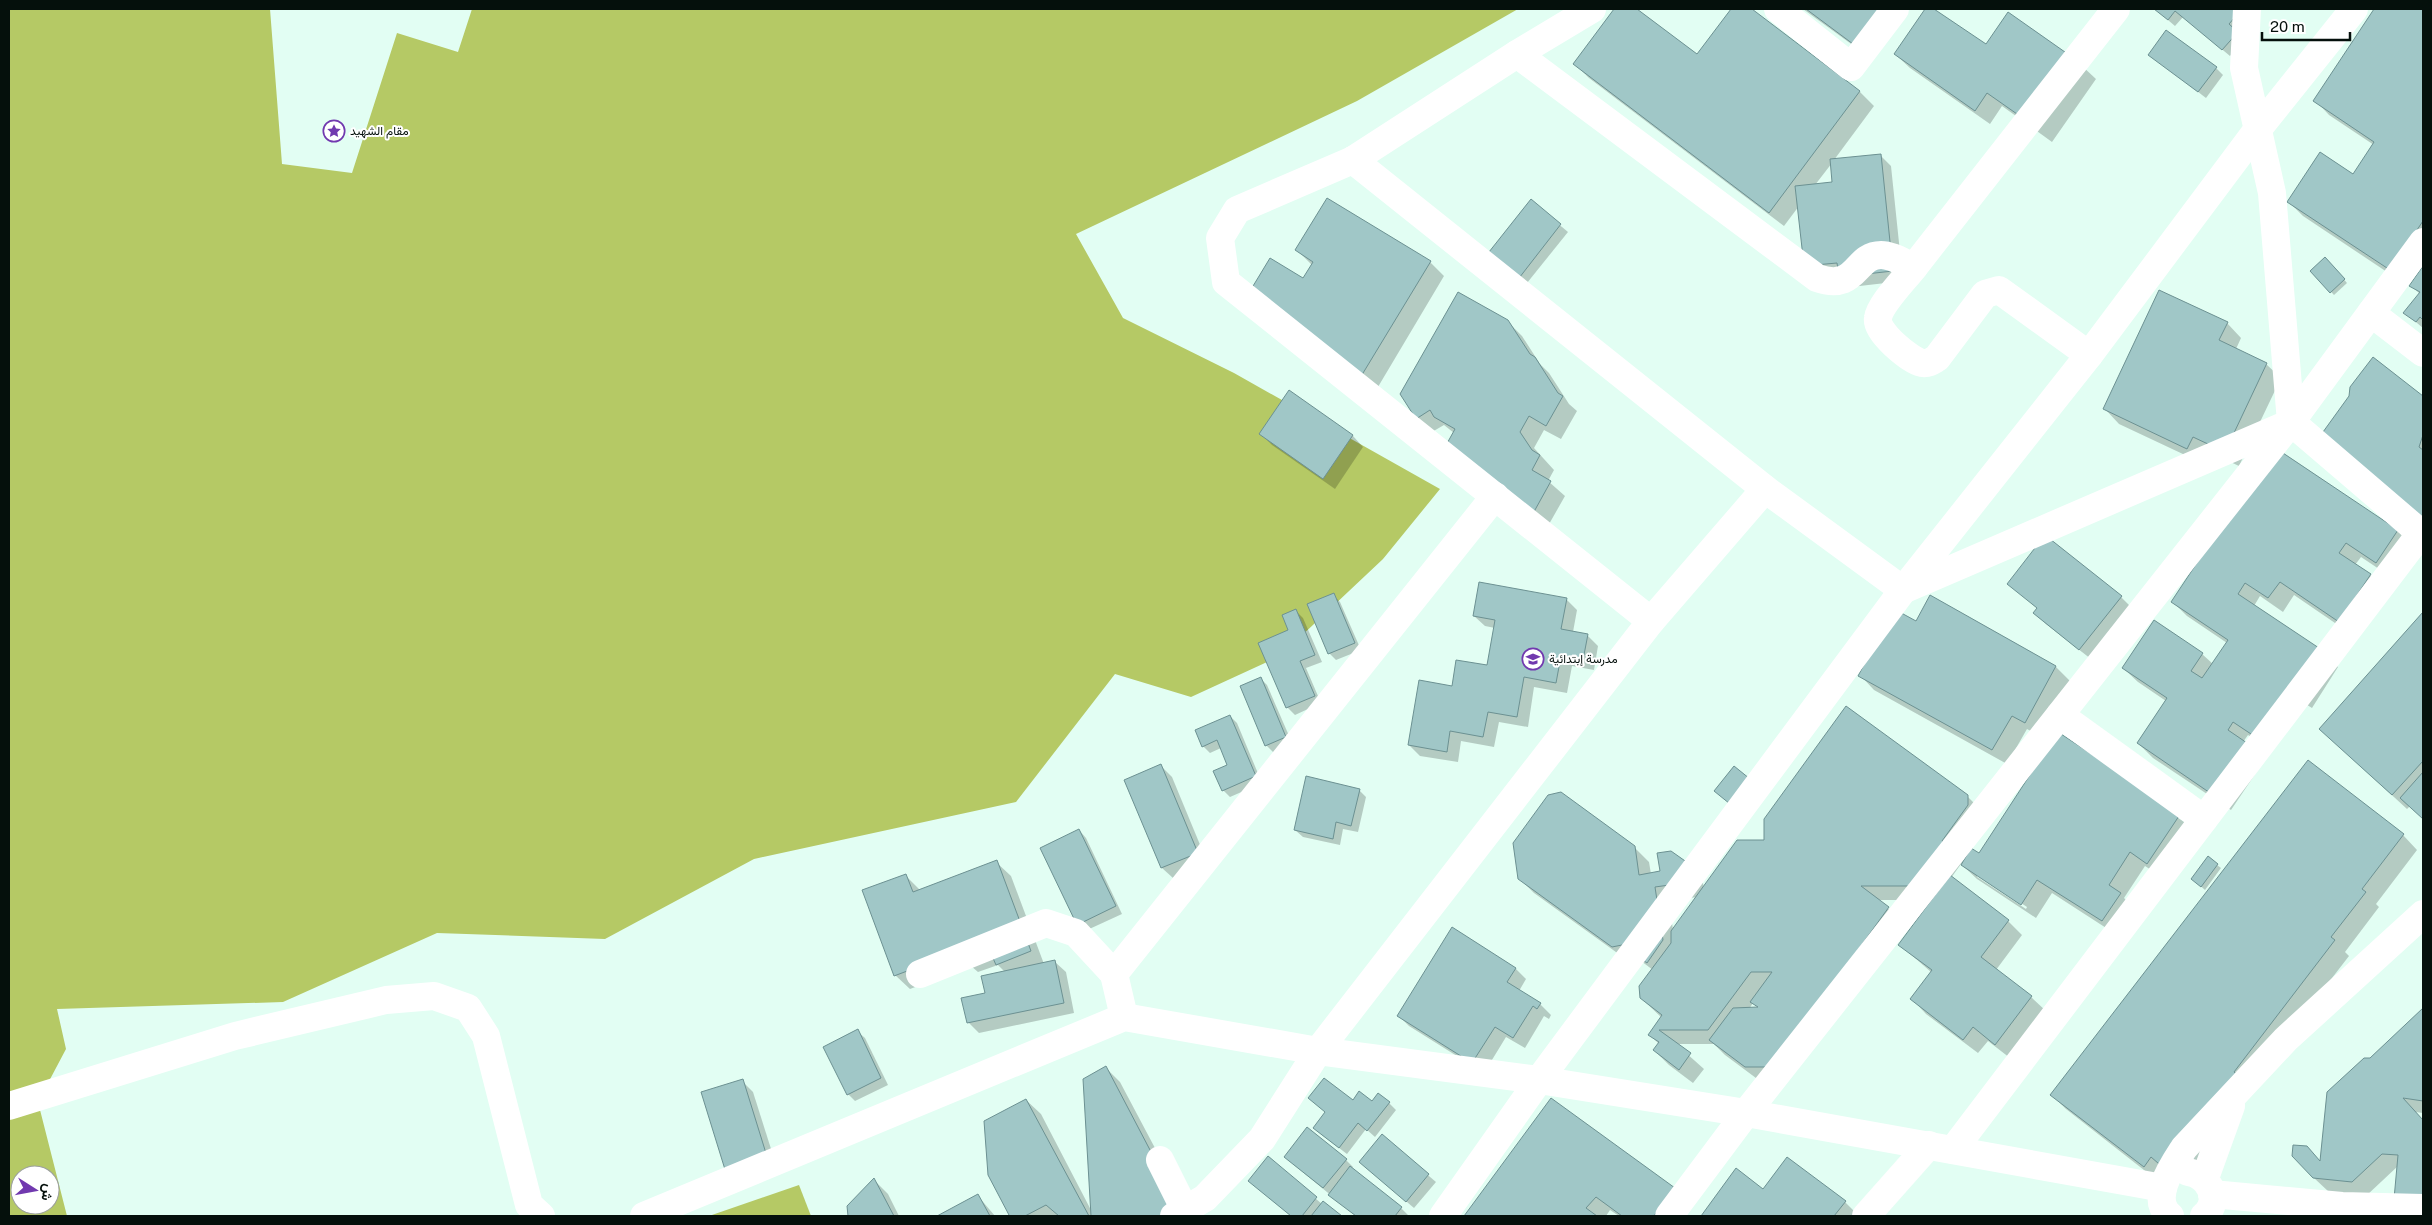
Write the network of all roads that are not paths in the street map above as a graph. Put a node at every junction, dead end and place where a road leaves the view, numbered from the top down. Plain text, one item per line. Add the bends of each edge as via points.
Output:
1 (1592, 9) edge
2 (1778, 9) edge
3 (1895, 9) edge
4 (2116, 9) edge
5 (2247, 9) edge
6 (2354, 9) edge
7 (1517, 54) junction
8 (2258, 128) junction
9 (1353, 160) junction
10 (2423, 242) edge
11 (1914, 267) junction
12 (2371, 314) junction
13 (2423, 352) edge
14 (2089, 356) junction
15 (2291, 422) junction
16 (1765, 489) junction
17 (1495, 496) junction
18 (2422, 534) edge
19 (1903, 590) junction
20 (1651, 621) junction
21 (2060, 715) junction
22 (2204, 819) junction
23 (2423, 914) edge
24 (920, 974) dead end
25 (1114, 974) junction
26 (1124, 1017) junction
27 (1318, 1051) junction
28 (1539, 1080) junction
29 (2235, 1095) junction
30 (9, 1106) edge
31 (1746, 1112) junction
32 (1941, 1147) junction
33 (1160, 1160) dead end
34 (2161, 1200) edge
35 (2208, 1204) edge
36 (2423, 1208) edge
37 (1182, 1215) edge
38 (541, 1216) edge
39 (644, 1216) edge
40 (1443, 1216) edge
41 (1669, 1216) edge
42 (1866, 1216) edge

1 - 7 street
2 - 3 street via 1851,67
4 - 11 street
5 - 8 street via 2244,68 2247,92
6 - 8 street
7 - 9 street
7 - 11 street via 1817,278 1841,281 1849,278 1870,258 1881,255
8 - 14 street
8 - 15 street via 2272,193
9 - 16 street
9 - 17 street via 1237,210 1220,238 1226,282
10 - 12 street
11 - 14 street via 1877,320 1884,335 1918,361 1928,363 1937,358 1985,294 1994,290 2003,292
12 - 13 street
12 - 15 street
14 - 19 street
15 - 18 street
15 - 19 street
15 - 21 street
16 - 19 street
16 - 20 street
17 - 20 street
17 - 25 street
18 - 22 street
19 - 28 street
20 - 27 street
21 - 22 street
21 - 31 street
22 - 32 street
23 - 29 street via 2286,1039
24 - 25 street via 1046,923 1076,933
25 - 26 street
26 - 27 street
26 - 39 street
27 - 28 street
27 - 37 street via 1262,1139 1205,1198
28 - 31 street
28 - 40 street
29 - 34 street via 2184,1148
29 - 35 street
30 - 38 street via 235,1036 386,1000 434,996 468,1008 486,1036 529,1205
31 - 32 street
31 - 41 street
32 - 34 street
32 - 42 street
33 - 37 street
34 - 35 street via 2181,1172 2197,1174
35 - 36 street

